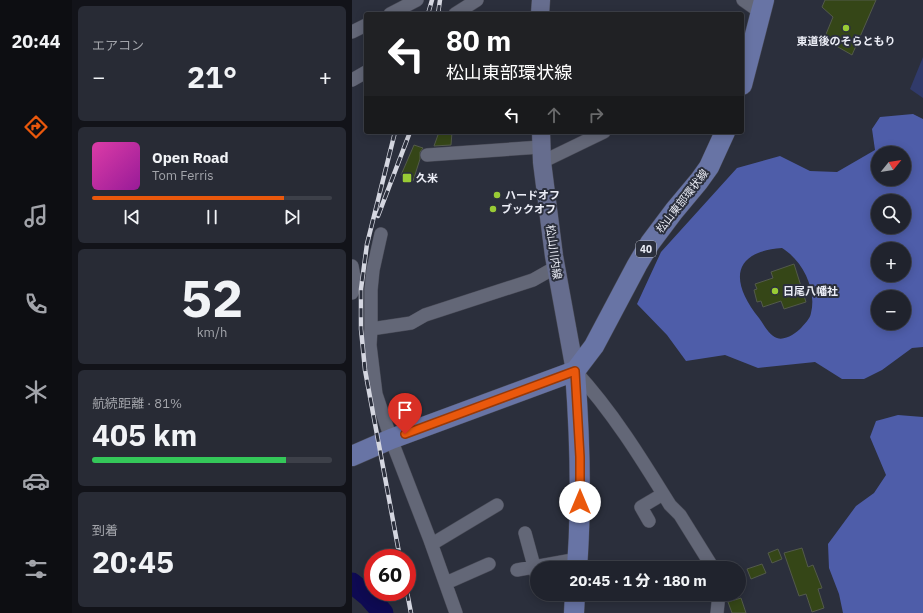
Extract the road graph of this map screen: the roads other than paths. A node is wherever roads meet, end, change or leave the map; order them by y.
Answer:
1 (417, 0) edge
2 (477, 0) edge
3 (541, 0) edge
4 (743, 0) edge
5 (762, 6) edge
6 (394, 10) edge
7 (458, 12) edge
8 (540, 12) edge
9 (364, 26) edge
10 (352, 32) edge
11 (745, 57) edge
12 (364, 73) edge
13 (352, 80) edge
14 (596, 134) edge
15 (724, 134) edge
16 (542, 147) edge
17 (427, 156) dead end
18 (381, 234) dead end
19 (352, 266) edge
20 (556, 267) junction
21 (352, 289) edge
22 (371, 290) junction
23 (371, 329) junction
24 (575, 371) junction
25 (391, 440) junction
26 (352, 456) edge
27 (663, 494) junction
28 (497, 505) dead end
29 (649, 521) dead end
30 (525, 533) dead end
31 (432, 544) junction
32 (533, 561) edge
33 (577, 561) edge
34 (709, 561) edge
35 (489, 564) dead end
36 (517, 570) dead end
37 (530, 571) edge
38 (446, 583) junction
39 (575, 601) edge
40 (718, 601) edge
41 (456, 613) edge
42 (574, 613) edge
43 (717, 613) edge

1 - 6 street
2 - 7 street
3 - 8 main road
4 - 5 street
5 - 11 main road
9 - 10 street
12 - 13 street
14 - 16 street
15 - 24 main road, 松山東部環状線 / 40
16 - 17 street
16 - 20 main road, 松山川内線
18 - 22 street
19 - 21 street
20 - 23 street
20 - 24 main road, 松山川内線
21 - 22 street
22 - 23 street
23 - 25 street
24 - 25 main road
24 - 27 street
24 - 33 main road
25 - 26 main road
25 - 31 street
27 - 29 street
27 - 34 street
28 - 31 street
30 - 32 street
31 - 38 street
35 - 38 street
36 - 37 street
38 - 41 street
39 - 42 main road
40 - 43 street

